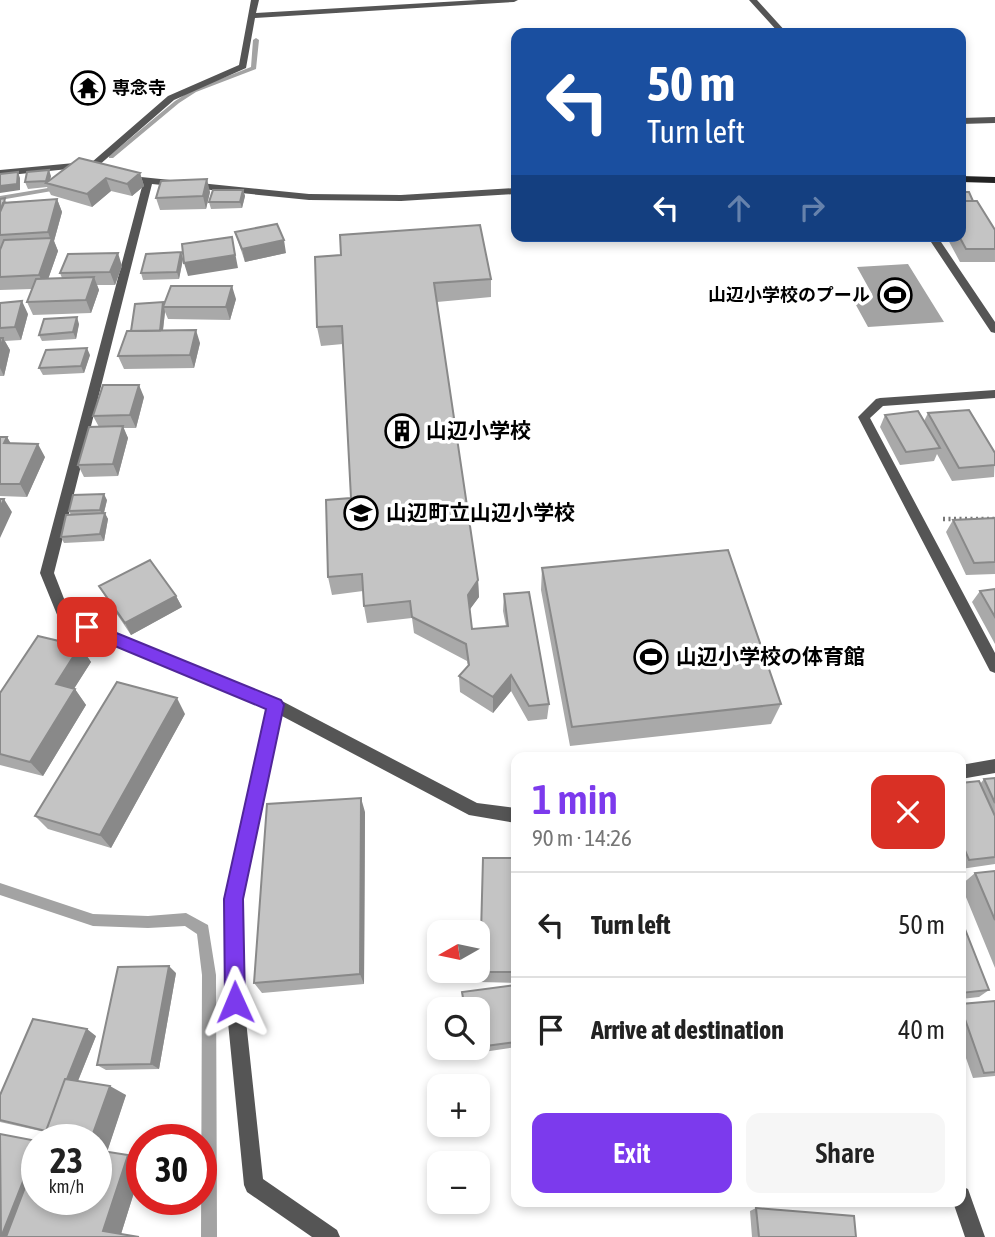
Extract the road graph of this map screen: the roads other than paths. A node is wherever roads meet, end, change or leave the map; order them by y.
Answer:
1 (256, 0) edge
2 (514, 0) edge
3 (753, 0) edge
4 (251, 16) junction
5 (778, 28) edge
6 (995, 120) edge
7 (966, 121) edge
8 (95, 164) junction
9 (108, 169) edge
10 (0, 173) edge
11 (966, 179) edge
12 (995, 180) edge
13 (511, 191) edge
14 (936, 242) edge
15 (995, 330) edge
16 (995, 394) edge
17 (995, 667) edge
18 (275, 705) junction
19 (995, 766) edge
20 (966, 771) edge
21 (511, 814) edge
22 (965, 1207) edge
23 (330, 1237) edge
24 (975, 1237) edge

1 - 4 street
2 - 4 street
3 - 5 street
4 - 8 street
6 - 7 street
8 - 9 street
8 - 10 street
11 - 12 street
13 - 18 street
14 - 15 street
16 - 17 street
18 - 21 street
18 - 23 street
19 - 20 street
22 - 24 street

